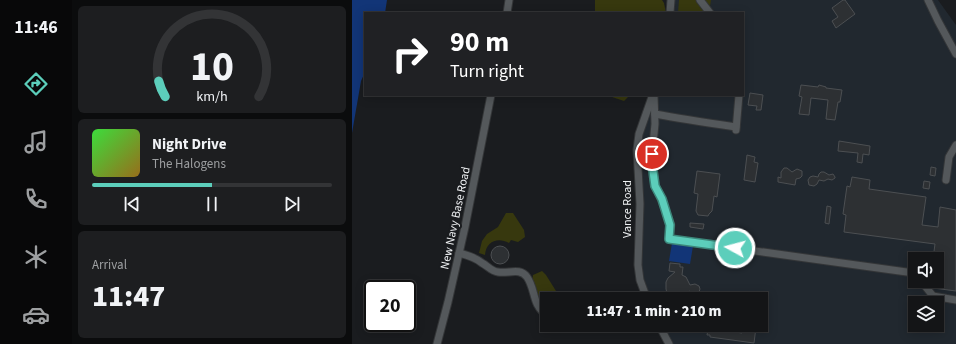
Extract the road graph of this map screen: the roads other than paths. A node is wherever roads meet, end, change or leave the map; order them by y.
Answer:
1 (510, 0) edge
2 (671, 0) edge
3 (700, 0) edge
4 (928, 0) edge
5 (507, 12) edge
6 (670, 12) edge
7 (709, 12) edge
8 (956, 54) edge
9 (491, 96) edge
10 (654, 96) edge
11 (654, 96) edge
12 (739, 96) edge
13 (655, 114) junction
14 (956, 145) edge
15 (946, 180) dead end
16 (459, 252) junction
17 (908, 272) edge
18 (927, 288) edge
19 (644, 292) edge
20 (956, 300) edge
21 (540, 309) edge
22 (663, 332) edge
23 (437, 344) edge
24 (669, 344) edge

1 - 5 street
2 - 6 street
3 - 7 street
4 - 8 street
9 - 16 street, New Navy Base Road
10 - 13 street
11 - 19 street, Vance Road
12 - 13 street
13 - 17 street
14 - 15 street
16 - 21 street
16 - 23 street, New Navy Base Road
18 - 20 street
22 - 24 street

